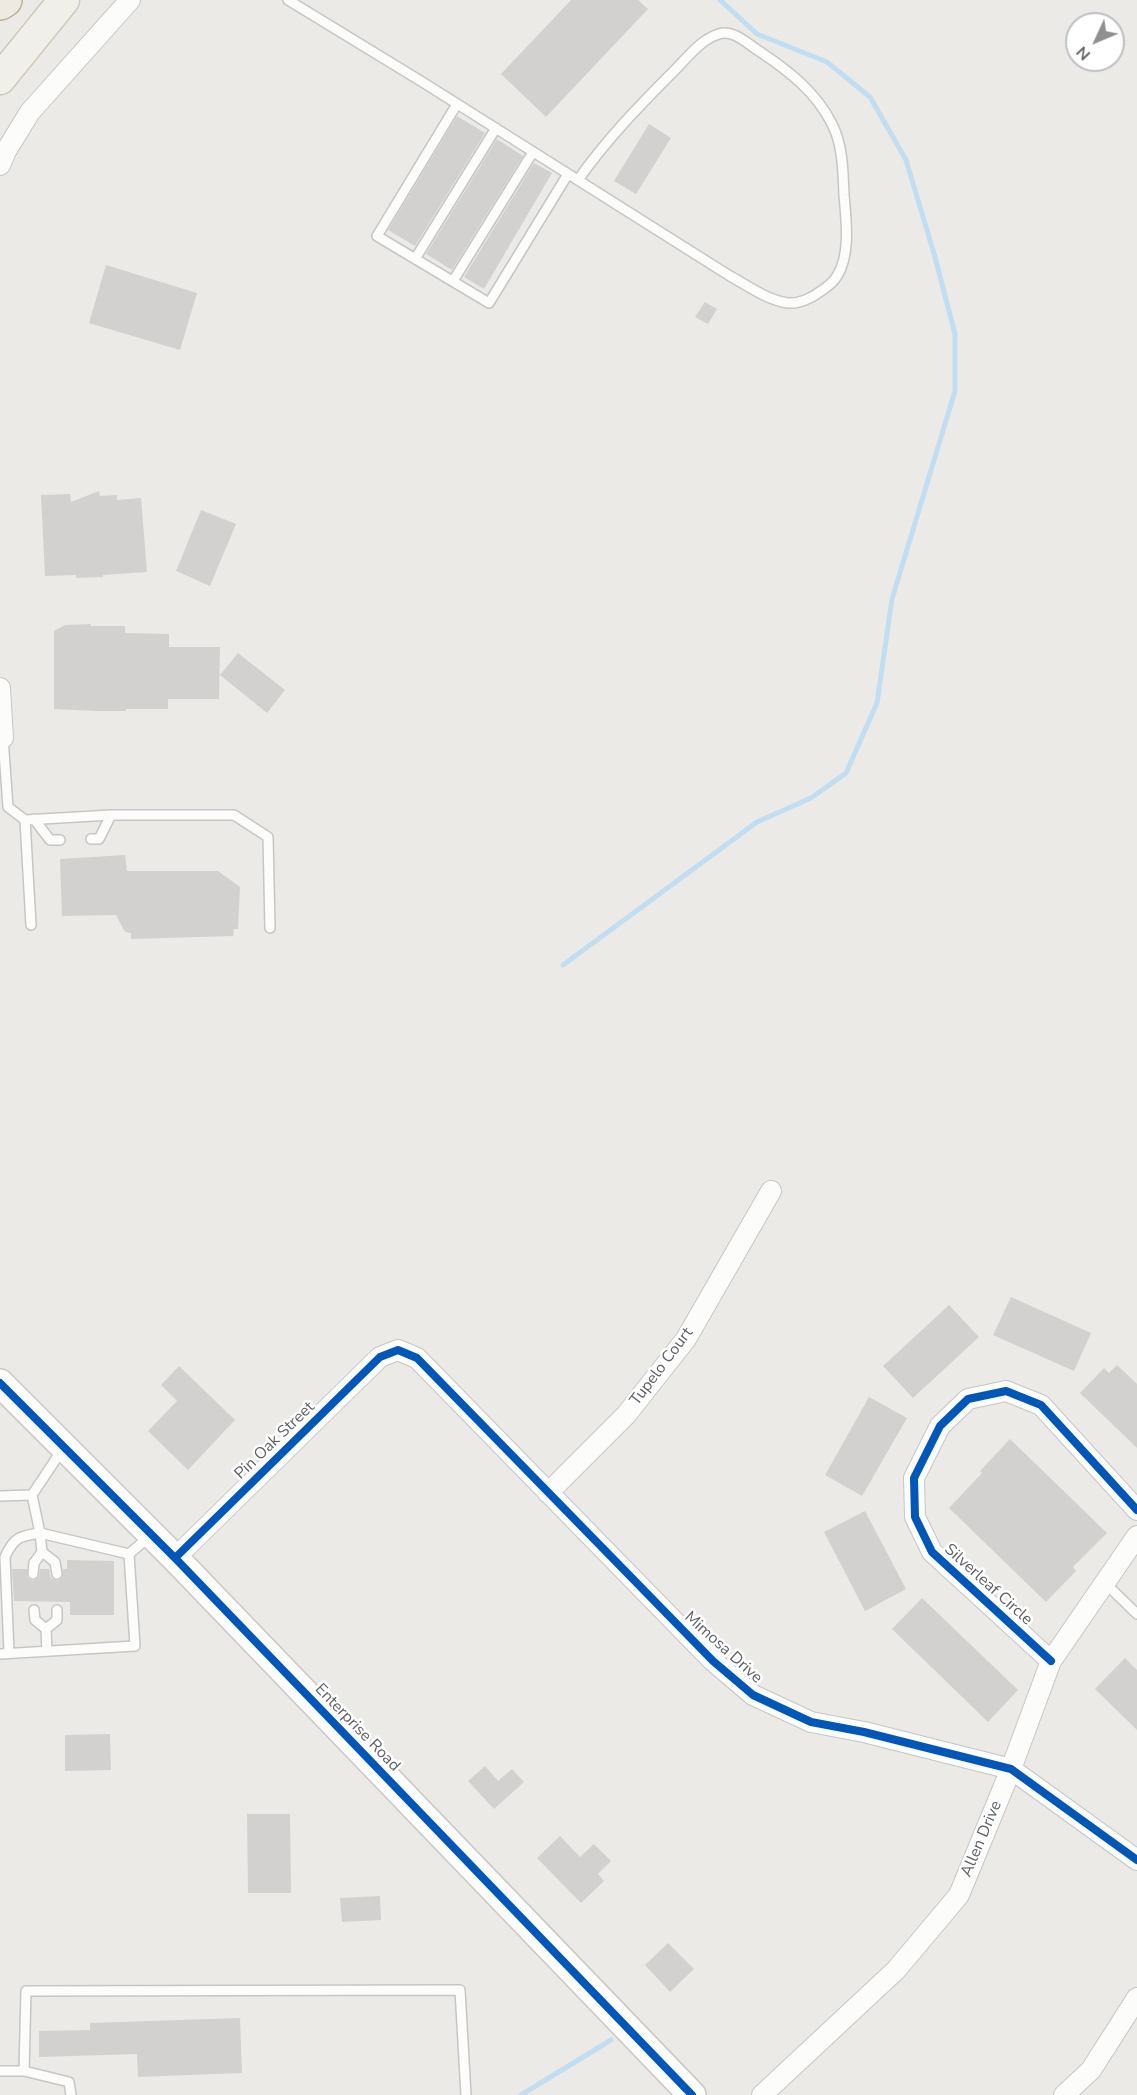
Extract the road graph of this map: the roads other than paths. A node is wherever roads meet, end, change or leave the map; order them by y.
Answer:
1 (5, 0) edge
2 (64, 0) edge
3 (130, 0) edge
4 (288, 0) edge
5 (0, 3) edge
6 (0, 79) edge
7 (457, 104) junction
8 (496, 128) junction
9 (533, 152) junction
10 (0, 165) edge
11 (568, 174) junction
12 (578, 180) junction
13 (415, 259) junction
14 (453, 281) junction
15 (0, 688) edge
16 (1, 739) edge
17 (111, 815) junction
18 (29, 820) junction
19 (91, 839) dead end
20 (60, 840) dead end
21 (31, 925) dead end
22 (270, 928) dead end
23 (771, 1191) dead end
24 (398, 1350) joint
25 (0, 1383) edge
26 (64, 1447) junction
27 (548, 1493) junction
28 (32, 1495) junction
29 (0, 1496) edge
30 (1137, 1510) edge
31 (40, 1533) junction
32 (152, 1534) junction
33 (1137, 1536) edge
34 (42, 1552) junction
35 (129, 1554) junction
36 (175, 1558) junction
37 (33, 1574) dead end
38 (57, 1574) dead end
39 (1105, 1583) junction
40 (34, 1610) dead end
41 (57, 1610) dead end
42 (1137, 1614) edge
43 (46, 1629) junction
44 (47, 1651) junction
45 (4, 1654) edge
46 (1051, 1661) junction
47 (1011, 1769) junction
48 (1137, 1860) edge
49 (1137, 1998) edge
50 (0, 2071) edge
51 (24, 2071) junction
52 (71, 2095) edge
53 (466, 2095) edge
54 (692, 2095) edge
55 (762, 2095) edge
56 (1064, 2095) edge

1 - 5 highway
2 - 6 main road
3 - 10 street
4 - 7 lane
7 - 8 lane
7 - 13 lane
8 - 9 lane
8 - 13 lane
9 - 11 lane
9 - 14 lane
11 - 12 lane
11 - 14 lane
12 - 12 lane
13 - 14 lane
15 - 16 street
16 - 18 lane
17 - 18 lane
17 - 19 lane
17 - 22 lane
18 - 20 lane
18 - 21 lane
23 - 27 street, Tupelo Court
24 - 27 street, Mimosa Drive
24 - 36 street, Pin Oak Street
25 - 26 street, Enterprise Road
26 - 28 lane
26 - 32 street, Enterprise Road
27 - 47 street, Mimosa Drive
28 - 29 lane
28 - 31 lane
30 - 46 street, Silverleaf Circle
31 - 34 lane
31 - 35 lane
31 - 45 lane
32 - 35 lane
32 - 36 street, Enterprise Road
33 - 39 street, Allen Drive
34 - 37 lane
34 - 38 lane
35 - 44 lane
36 - 54 street, Enterprise Road
39 - 42 lane
39 - 46 street, Allen Drive
40 - 43 lane
41 - 43 lane
43 - 44 lane
44 - 45 lane
46 - 47 street, Allen Drive
47 - 48 street, Mimosa Drive
47 - 55 street, Allen Drive
49 - 56 street
50 - 51 lane
51 - 52 lane
51 - 53 lane

